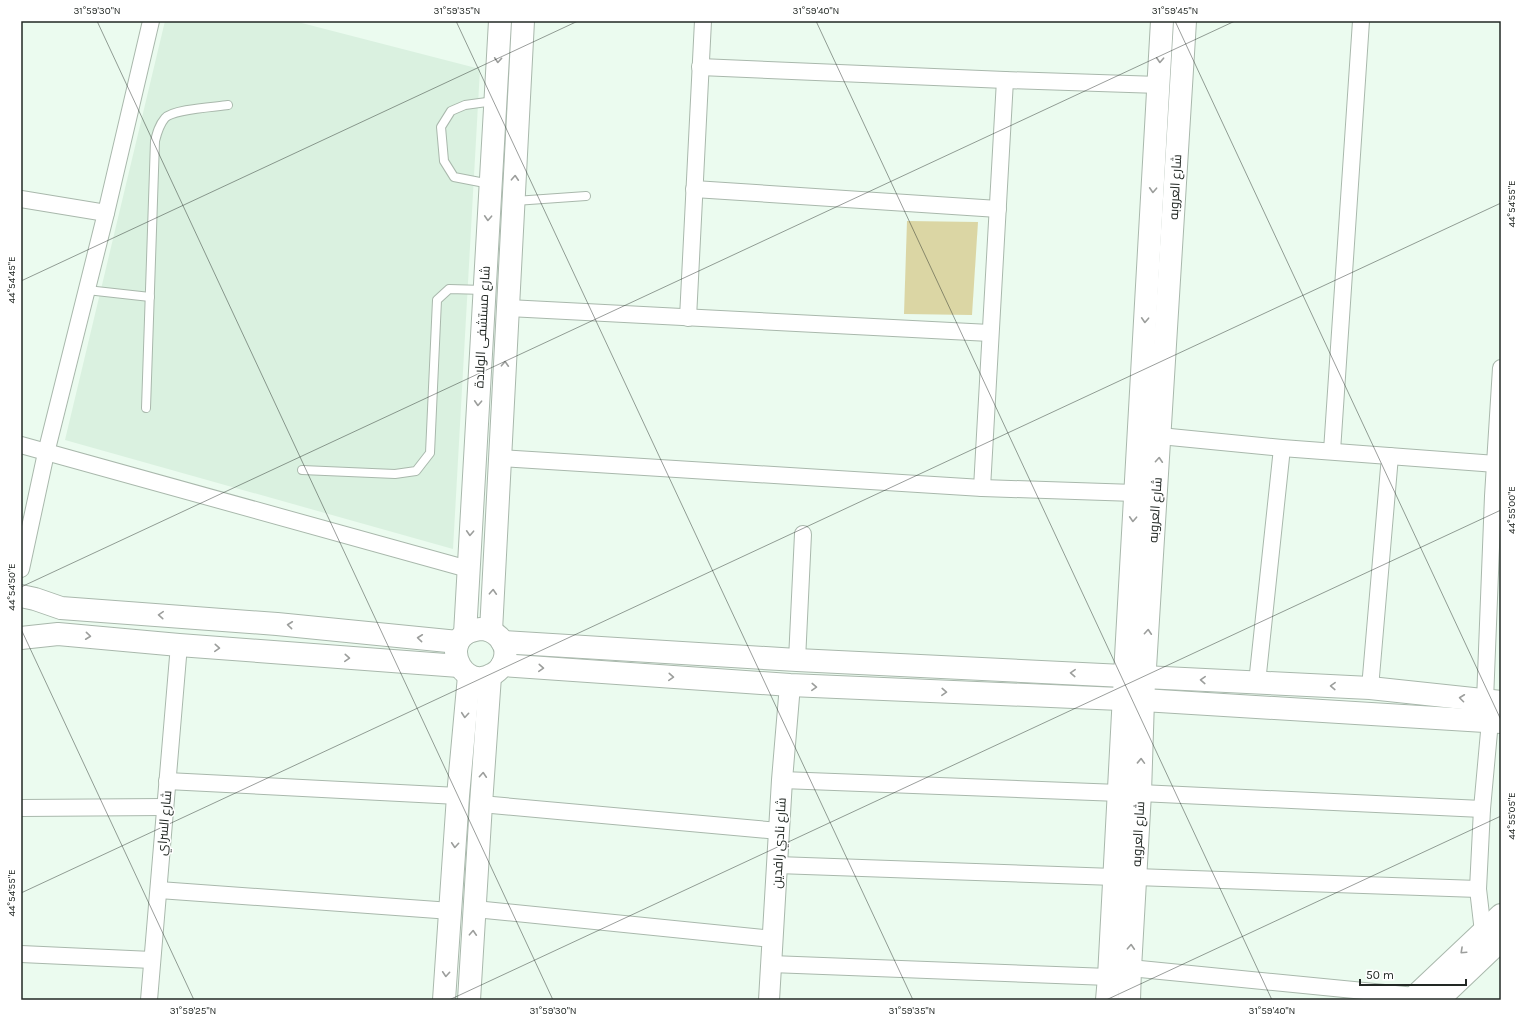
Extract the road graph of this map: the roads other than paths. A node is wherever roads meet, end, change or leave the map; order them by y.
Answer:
1 (151, 21) edge
2 (500, 21) edge
3 (523, 21) edge
4 (702, 21) edge
5 (1162, 21) edge
6 (1185, 21) edge
7 (1361, 21) edge
8 (700, 67) junction
9 (1005, 80) junction
10 (1159, 85) junction
11 (495, 101) junction
12 (228, 105) dead end
13 (492, 153) junction
14 (516, 156) junction
15 (490, 184) junction
16 (694, 189) junction
17 (586, 196) dead end
18 (21, 199) edge
19 (514, 201) junction
20 (998, 208) junction
21 (106, 213) junction
22 (87, 290) junction
23 (484, 290) junction
24 (150, 297) junction
25 (508, 308) junction
26 (688, 318) junction
27 (990, 333) junction
28 (1501, 368) edge
29 (146, 408) dead end
30 (1160, 436) junction
31 (21, 446) edge
32 (1282, 448) junction
33 (1332, 451) junction
34 (46, 453) junction
35 (1390, 456) junction
36 (500, 458) junction
37 (1496, 464) junction
38 (302, 470) dead end
39 (982, 488) junction
40 (1135, 493) junction
41 (1497, 496) edge
42 (803, 534) dead end
43 (21, 569) edge
44 (468, 570) junction
45 (21, 596) edge
46 (21, 607) edge
47 (61, 608) junction
48 (21, 628) edge
49 (58, 634) junction
50 (497, 636) junction
51 (21, 638) edge
52 (462, 638) junction
53 (179, 646) junction
54 (797, 660) junction
55 (464, 671) junction
56 (496, 671) junction
57 (1135, 676) junction
58 (1257, 683) junction
59 (790, 686) junction
60 (1370, 688) junction
61 (1134, 700) junction
62 (1494, 711) edge
63 (782, 780) junction
64 (167, 781) junction
65 (1130, 793) junction
66 (458, 796) junction
67 (481, 804) junction
68 (165, 807) junction
69 (21, 808) edge
70 (1482, 809) junction
71 (779, 831) junction
72 (777, 865) junction
73 (1125, 877) junction
74 (159, 890) junction
75 (1478, 890) junction
76 (475, 909) junction
77 (451, 911) junction
78 (1501, 915) edge
79 (1492, 936) edge
80 (773, 939) junction
81 (21, 954) edge
82 (152, 960) junction
83 (771, 964) junction
84 (1130, 968) junction
85 (1109, 977) junction
86 (1413, 998) edge
87 (149, 1000) edge
88 (444, 1000) edge
89 (469, 1000) edge
90 (769, 1000) edge
91 (1107, 1000) edge
92 (1129, 1000) edge
93 (1438, 1000) edge

1 - 21 street
2 -> 11 main road, شارع مستشفى الولادة
3 - 14 main road, شارع مستشفى الولادة
4 - 8 street
5 -> 10 main road, شارع العروبه
6 - 30 main road, شارع العروبه
7 - 33 street
8 - 9 street
8 - 16 street
9 - 10 street
9 - 20 street
10 -> 40 main road, شارع العروبه
11 - 13 main road, شارع مستشفى الولادة
11 - 15 lane
12 - 24 lane
13 - 14 main road
13 - 15 main road, شارع مستشفى الولادة
19 -> 14 main road, شارع مستشفى الولادة
15 -> 23 main road, شارع مستشفى الولادة
16 - 20 street
16 - 26 street
17 - 19 lane
18 - 21 street
19 - 25 main road, شارع مستشفى الولادة
20 - 27 street
21 - 22 street
22 - 24 lane
22 - 34 street
23 - 38 lane
23 -> 44 main road, شارع مستشفى الولادة
24 - 29 lane
25 - 26 street
36 -> 25 main road, شارع مستشفى الولادة
26 - 27 street
27 - 39 street
28 - 37 street
30 - 32 street
57 -> 30 main road, شارع العروبه
31 - 34 street
32 - 33 street
32 - 58 street
33 - 35 street
34 - 43 street
34 - 44 street
35 - 37 street
35 - 60 street
36 - 39 street
50 -> 36 main road, شارع مستشفى الولادة
37 - 41 street
39 - 40 street
40 -> 57 main road, شارع العروبه
41 - 62 street
42 - 54 street
44 - 52 main road, شارع مستشفى الولادة
45 - 47 main road
46 - 47 main road
52 -> 47 main road
48 - 49 main road
49 - 51 main road
49 -> 53 main road
50 - 52 main road
50 - 54 main road
50 - 56 main road
52 - 55 main road
53 -> 55 main road
53 - 64 street, شارع السراي
57 -> 54 main road
55 - 56 main road
55 -> 66 main road
56 -> 59 main road
67 -> 56 main road
58 -> 57 main road
57 - 61 main road, شارع العروبه
60 -> 58 main road
59 -> 61 main road
59 - 63 street, شارع نادي رافدين
62 -> 60 main road
61 - 62 main road
61 - 65 main road, شارع العروبه
62 - 70 street
63 - 65 street
63 - 71 street, شارع نادي رافدين
64 - 66 street
64 - 68 street, شارع السراي
65 - 70 street
65 - 73 main road, شارع العروبه
66 -> 77 main road
67 - 71 street
67 - 76 main road
68 - 69 street
68 - 74 street, شارع السراي
70 - 75 street
71 - 72 street, شارع نادي رافدين
72 - 73 street
72 - 80 street, شارع نادي رافدين
73 - 75 street
84 -> 73 main road, شارع العروبه
73 - 85 main road, شارع العروبه
74 - 77 street
74 - 82 street, شارع السراي
75 - 79 street
76 - 80 street
89 -> 76 main road
77 -> 88 main road
78 - 79 main road
79 -> 86 main road
79 - 93 main road
80 - 83 street, شارع نادي رافدين
81 - 82 street
82 - 87 street, شارع السراي
83 - 85 street
83 - 90 street, شارع نادي رافدين
84 - 86 street
84 - 92 main road, شارع العروبه
85 - 91 main road, شارع العروبه

